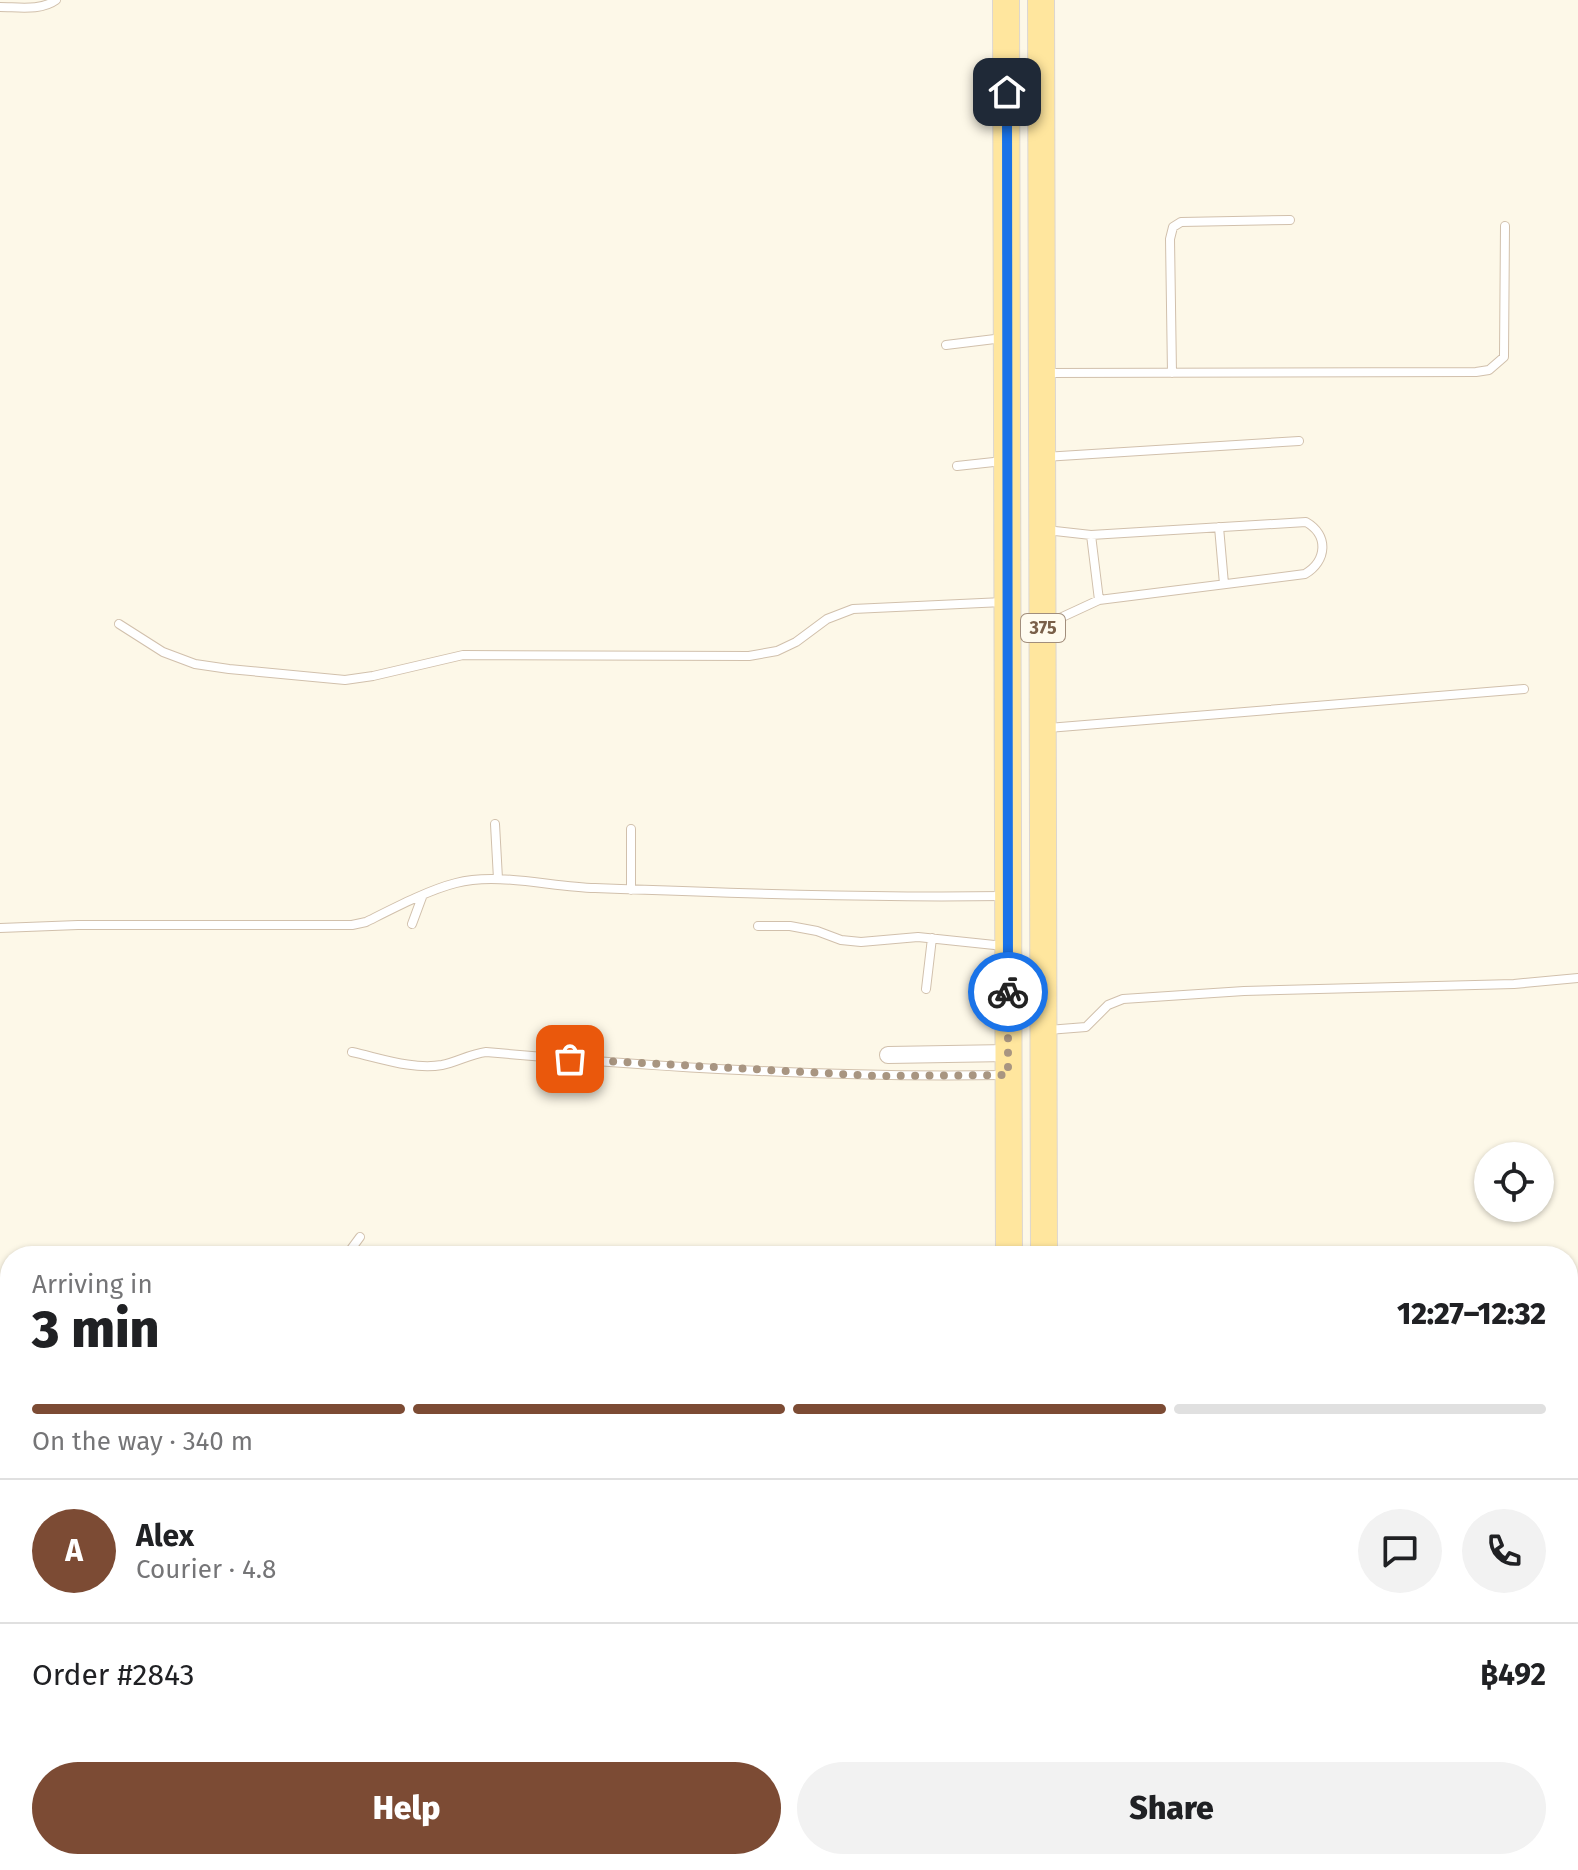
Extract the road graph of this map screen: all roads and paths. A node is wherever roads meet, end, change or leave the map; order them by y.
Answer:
1 (56, 0) edge
2 (1006, 0) edge
3 (1041, 0) edge
4 (0, 7) edge
5 (1290, 220) dead end
6 (1505, 226) dead end
7 (1007, 338) junction
8 (946, 345) dead end
9 (1041, 373) junction
10 (1172, 373) junction
11 (1299, 441) dead end
12 (1041, 457) junction
13 (1008, 461) junction
14 (957, 466) dead end
15 (1219, 527) junction
16 (1041, 529) junction
17 (1091, 535) junction
18 (1224, 584) junction
19 (1099, 600) junction
20 (1008, 602) junction
21 (119, 624) dead end
22 (1043, 626) junction
23 (1524, 689) dead end
24 (1043, 729) junction
25 (495, 824) dead end
26 (631, 829) dead end
27 (1042, 836) junction
28 (1008, 838) junction
29 (498, 879) junction
30 (631, 890) junction
31 (1008, 896) junction
32 (422, 897) junction
33 (412, 924) dead end
34 (758, 926) dead end
35 (0, 928) edge
36 (932, 938) junction
37 (1009, 946) junction
38 (1578, 978) edge
39 (926, 989) dead end
40 (1043, 1030) junction
41 (352, 1052) dead end
42 (888, 1055) dead end
43 (1008, 1064) junction
44 (360, 1237) dead end
45 (353, 1246) edge
46 (1009, 1246) edge
47 (1044, 1246) edge

1 - 4 lane
2 - 7 main road, 375
3 - 9 main road, 375
5 - 10 lane
6 - 10 lane
7 - 8 lane
7 - 13 main road, 375
9 - 10 lane
9 - 12 main road, 375
11 - 12 lane
12 - 16 main road, 375
13 - 14 lane
13 - 20 main road, 375
15 - 17 lane
15 - 18 lane
15 - 18 lane
16 - 17 lane
16 - 22 main road, 375
17 - 19 lane
18 - 19 lane
19 - 22 lane
20 - 21 lane
20 - 28 main road, 375
22 - 24 main road, 375
23 - 24 lane
24 - 27 main road, 375
25 - 29 lane
26 - 30 lane
27 - 28 main road
27 - 40 main road, 375
28 - 31 main road, 375
29 - 30 lane
29 - 32 lane
30 - 31 lane
31 - 37 main road, 375
32 - 33 lane
32 - 35 lane
34 - 36 lane
36 - 37 lane
36 - 39 lane
37 - 43 main road, 375
38 - 40 lane
40 - 47 main road, 375
41 - 43 lane
42 - 43 street
43 - 46 main road, 375
44 - 45 lane

